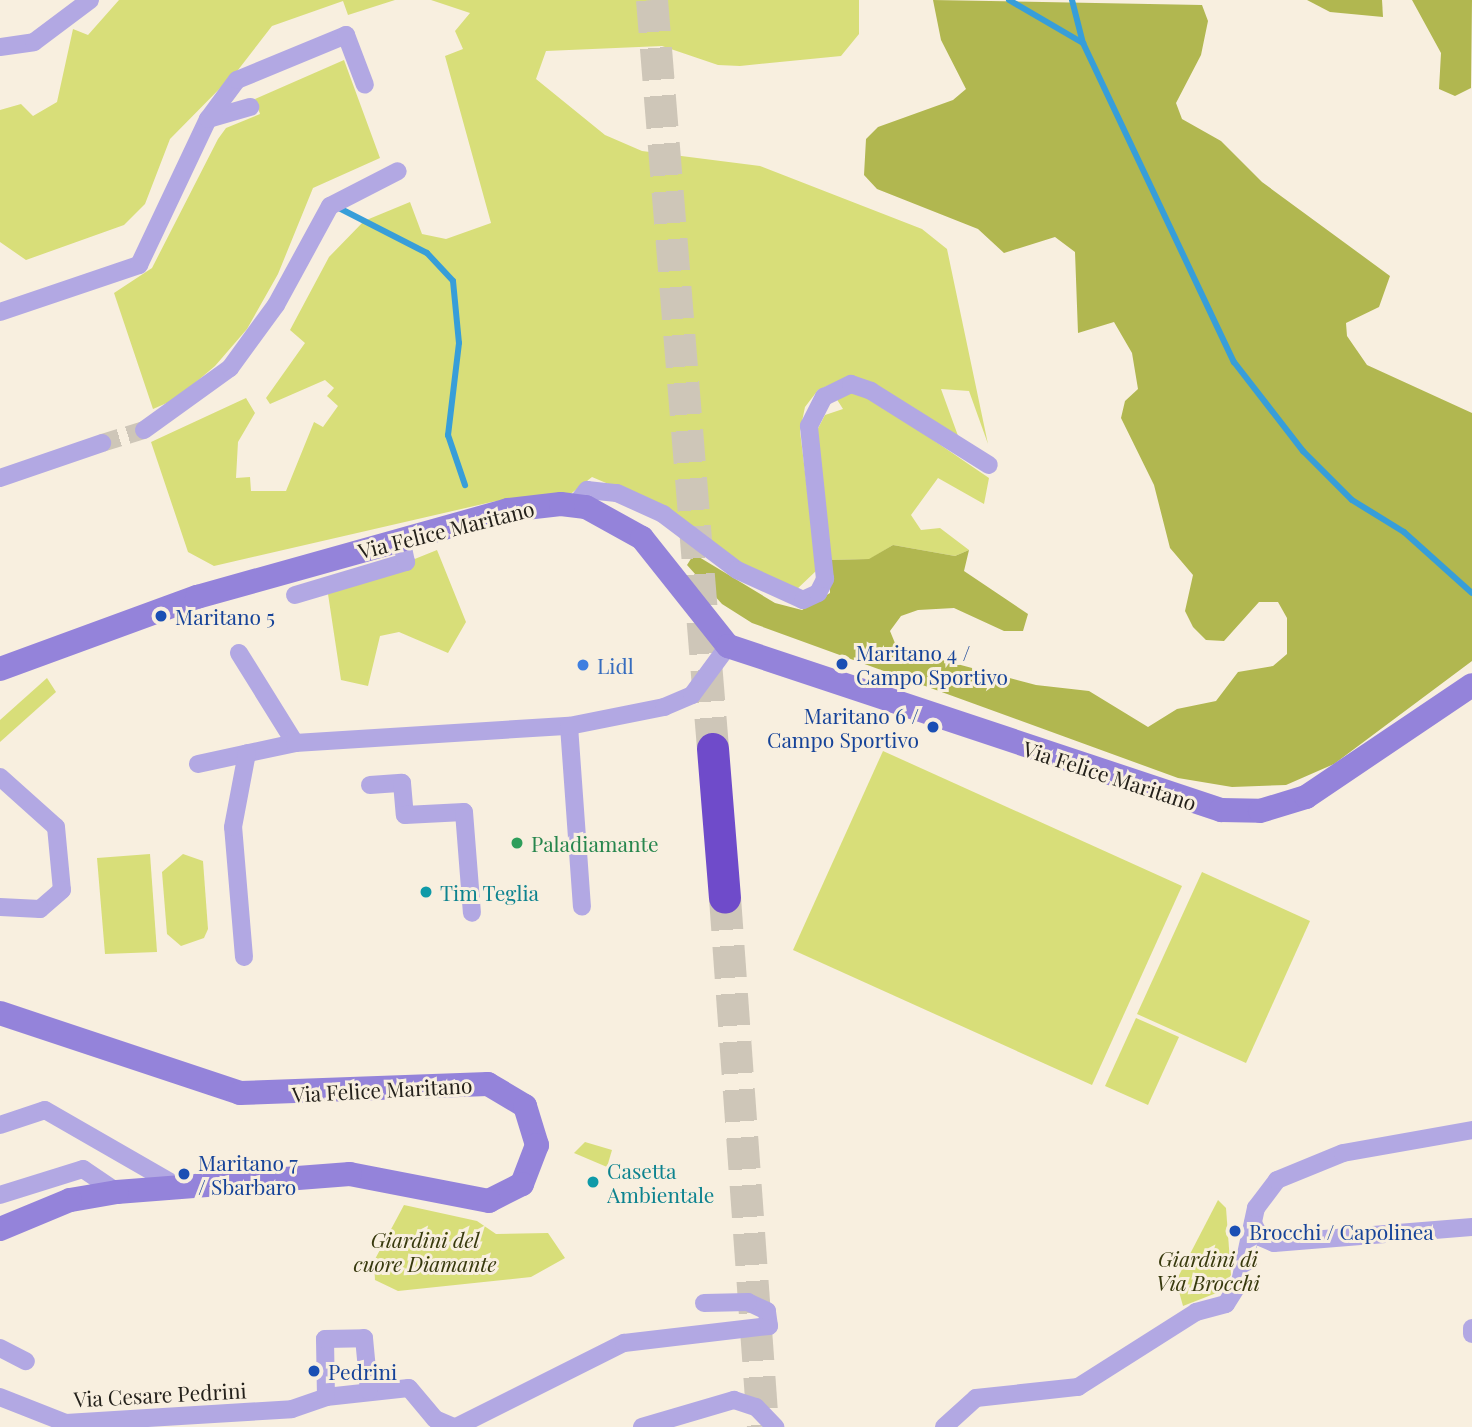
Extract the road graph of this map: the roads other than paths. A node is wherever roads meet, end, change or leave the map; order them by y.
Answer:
1 (90, 0) edge
2 (0, 47) edge
3 (365, 85) dead end
4 (250, 107) dead end
5 (208, 119) junction
6 (398, 171) dead end
7 (0, 312) edge
8 (144, 430) tunnel mouth
9 (102, 443) tunnel mouth
10 (989, 465) dead end
11 (0, 478) edge
12 (576, 504) junction
13 (401, 538) junction
14 (295, 595) dead end
15 (728, 646) junction
16 (239, 653) dead end
17 (0, 669) edge
18 (1472, 685) edge
19 (569, 726) junction
20 (295, 743) junction
21 (713, 749) tunnel mouth
22 (247, 753) junction
23 (198, 764) dead end
24 (0, 777) edge
25 (370, 785) dead end
26 (725, 898) tunnel mouth
27 (0, 907) edge
28 (582, 907) dead end
29 (472, 913) dead end
30 (244, 957) dead end
31 (0, 1013) edge
32 (0, 1125) edge
33 (1472, 1130) edge
34 (179, 1187) junction
35 (117, 1192) junction
36 (0, 1195) edge
37 (1253, 1223) junction
38 (1472, 1227) edge
39 (0, 1229) edge
40 (704, 1303) dead end
41 (1472, 1328) edge
42 (1472, 1334) edge
43 (0, 1349) edge
44 (26, 1361) dead end
45 (369, 1391) junction
46 (0, 1397) edge
47 (326, 1397) junction
48 (455, 1427) edge
49 (642, 1427) edge
50 (775, 1427) edge
51 (944, 1427) edge

1 - 2 street
3 - 5 street
4 - 5 street
5 - 7 street
6 - 8 street
9 - 11 street
10 - 12 street, Via Felice Maritano
12 - 13 street, Via Felice Maritano
12 - 15 street
13 - 14 street
13 - 17 street, Via Felice Maritano
15 - 18 street, Via Felice Maritano
15 - 19 street
16 - 20 street
19 - 20 street
19 - 28 street
20 - 22 street
21 - 26 highway
22 - 23 street
22 - 30 street
24 - 27 street
25 - 29 street
31 - 34 street, Via Felice Maritano
32 - 34 street
33 - 37 street
34 - 35 street, Via Felice Maritano
35 - 36 street
35 - 39 street, Via Felice Maritano
37 - 38 street
37 - 51 street
40 - 48 street, Via Cesare Pedrini
41 - 42 street
43 - 44 street
45 - 47 street, Via Cesare Pedrini
45 - 47 street
45 - 48 street, Via Cesare Pedrini
46 - 47 street, Via Cesare Pedrini
49 - 50 street

